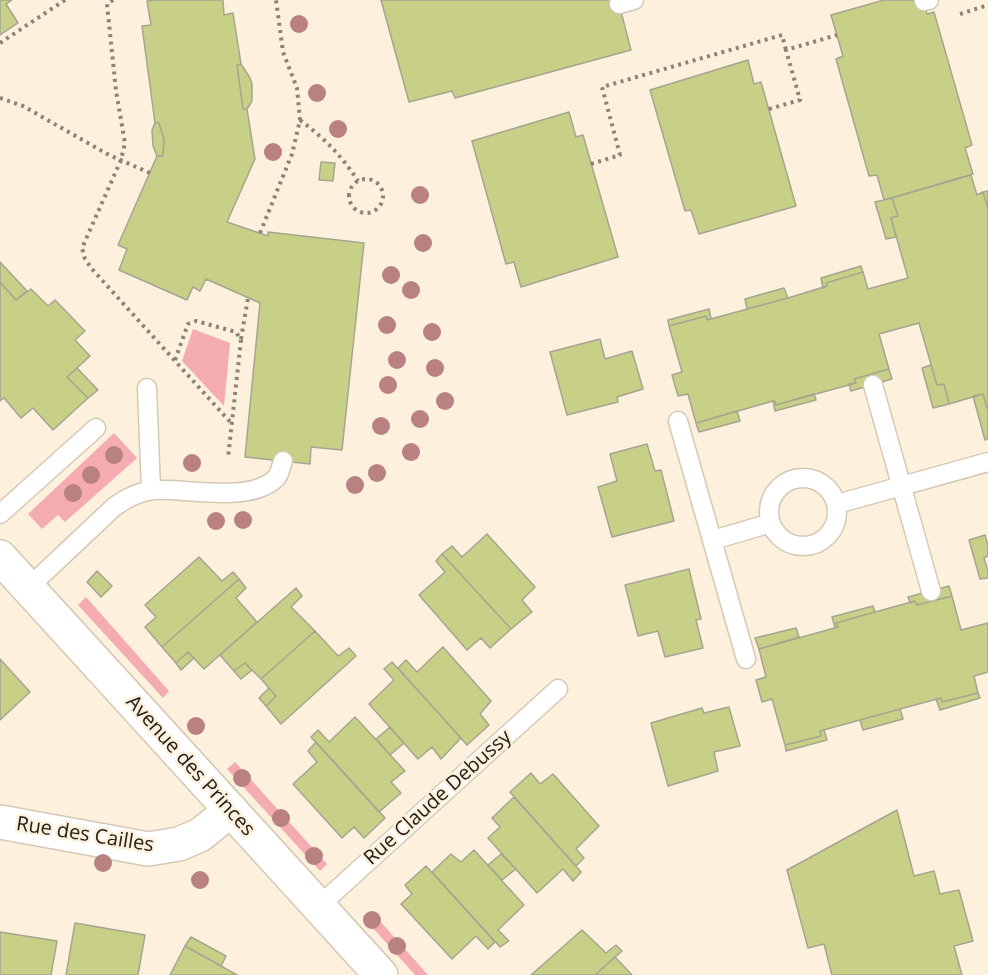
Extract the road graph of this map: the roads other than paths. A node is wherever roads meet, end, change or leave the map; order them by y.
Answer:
1 (873, 385) dead end
2 (147, 387) dead end
3 (678, 421) dead end
4 (96, 428) dead end
5 (283, 461) dead end
6 (988, 462) edge
7 (902, 485) junction
8 (151, 490) junction
9 (837, 504) junction
10 (0, 514) edge
11 (771, 523) junction
12 (713, 540) junction
13 (0, 557) edge
14 (28, 588) junction
15 (931, 591) dead end
16 (746, 658) dead end
17 (558, 688) dead end
18 (231, 810) junction
19 (0, 822) edge
20 (319, 906) junction
21 (381, 975) edge

1 - 7 lane
2 - 8 lane
3 - 12 lane
4 - 10 lane
5 - 8 lane
6 - 7 lane
7 - 9 lane
7 - 15 lane
8 - 14 lane
9 - 11 lane
9 - 11 lane
11 - 12 lane
12 - 16 lane
13 - 14 main road, Avenue des Princes
14 - 18 main road, Avenue des Princes
17 - 20 lane, Rue Claude Debussy
18 - 19 main road, Rue des Cailles
18 - 20 main road, Avenue des Princes
20 - 21 main road, Avenue des Princes

